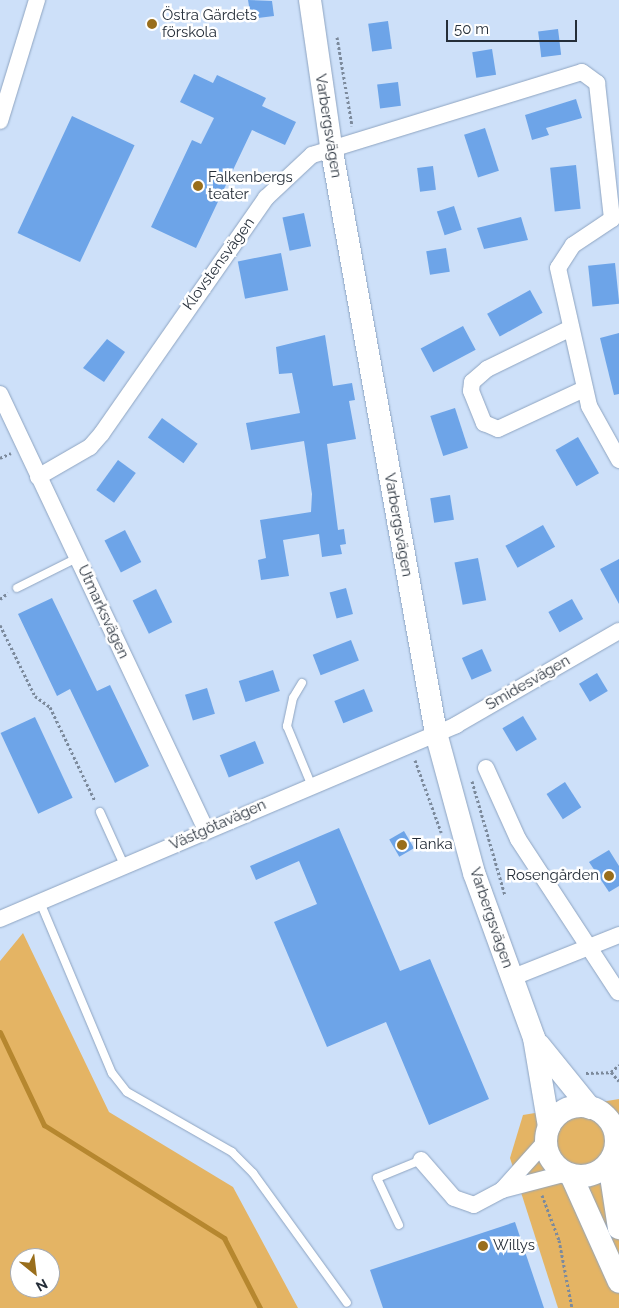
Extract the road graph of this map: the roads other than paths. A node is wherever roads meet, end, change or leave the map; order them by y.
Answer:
1 (37, 0) edge
2 (310, 0) edge
3 (0, 121) edge
4 (331, 146) junction
5 (571, 328) junction
6 (584, 389) junction
7 (0, 394) edge
8 (619, 460) edge
9 (38, 477) junction
10 (77, 558) junction
11 (17, 588) dead end
12 (619, 631) edge
13 (302, 683) dead end
14 (436, 734) junction
15 (486, 768) dead end
16 (311, 784) junction
17 (100, 812) road end
18 (206, 830) junction
19 (125, 867) junction
20 (40, 902) junction
21 (0, 918) edge
22 (619, 935) edge
23 (587, 948) junction
24 (511, 978) junction
25 (618, 992) edge
26 (534, 1038) junction
27 (605, 1109) edge
28 (548, 1134) junction
29 (421, 1160) joint
30 (609, 1163) junction
31 (569, 1174) junction
32 (502, 1190) junction
33 (399, 1225) dead end
34 (619, 1228) edge
35 (619, 1282) edge
36 (346, 1303) dead end

1 - 3 street
2 - 4 main road, Varbergsvägen
4 - 5 street, Klovstensvägen
4 - 9 street, Klovstensvägen
4 - 14 main road, Varbergsvägen
5 - 6 street
5 - 6 street
6 - 8 street
7 - 9 street, Utmarksvägen
9 - 10 street, Utmarksvägen
10 - 11 lane
10 - 18 street, Utmarksvägen
12 - 14 street, Smidesvägen
13 - 16 lane
14 - 16 street, Västgötavägen
14 - 24 main road, Varbergsvägen
15 - 23 street
16 - 18 street, Västgötavägen
17 - 19 lane
18 - 19 street, Västgötavägen
19 - 20 street, Västgötavägen
20 - 21 street, Västgötavägen
20 - 36 lane
22 - 23 street
23 - 24 street
23 - 25 street
24 - 26 main road, Varbergsvägen
26 - 27 main road, Varbergsvägen
26 - 28 main road, Varbergsvägen
27 - 28 main road
27 - 30 main road
28 - 31 main road
28 - 32 street
29 - 32 street
29 - 33 lane
30 - 31 main road
30 - 34 main road
31 - 32 street
31 - 35 main road

